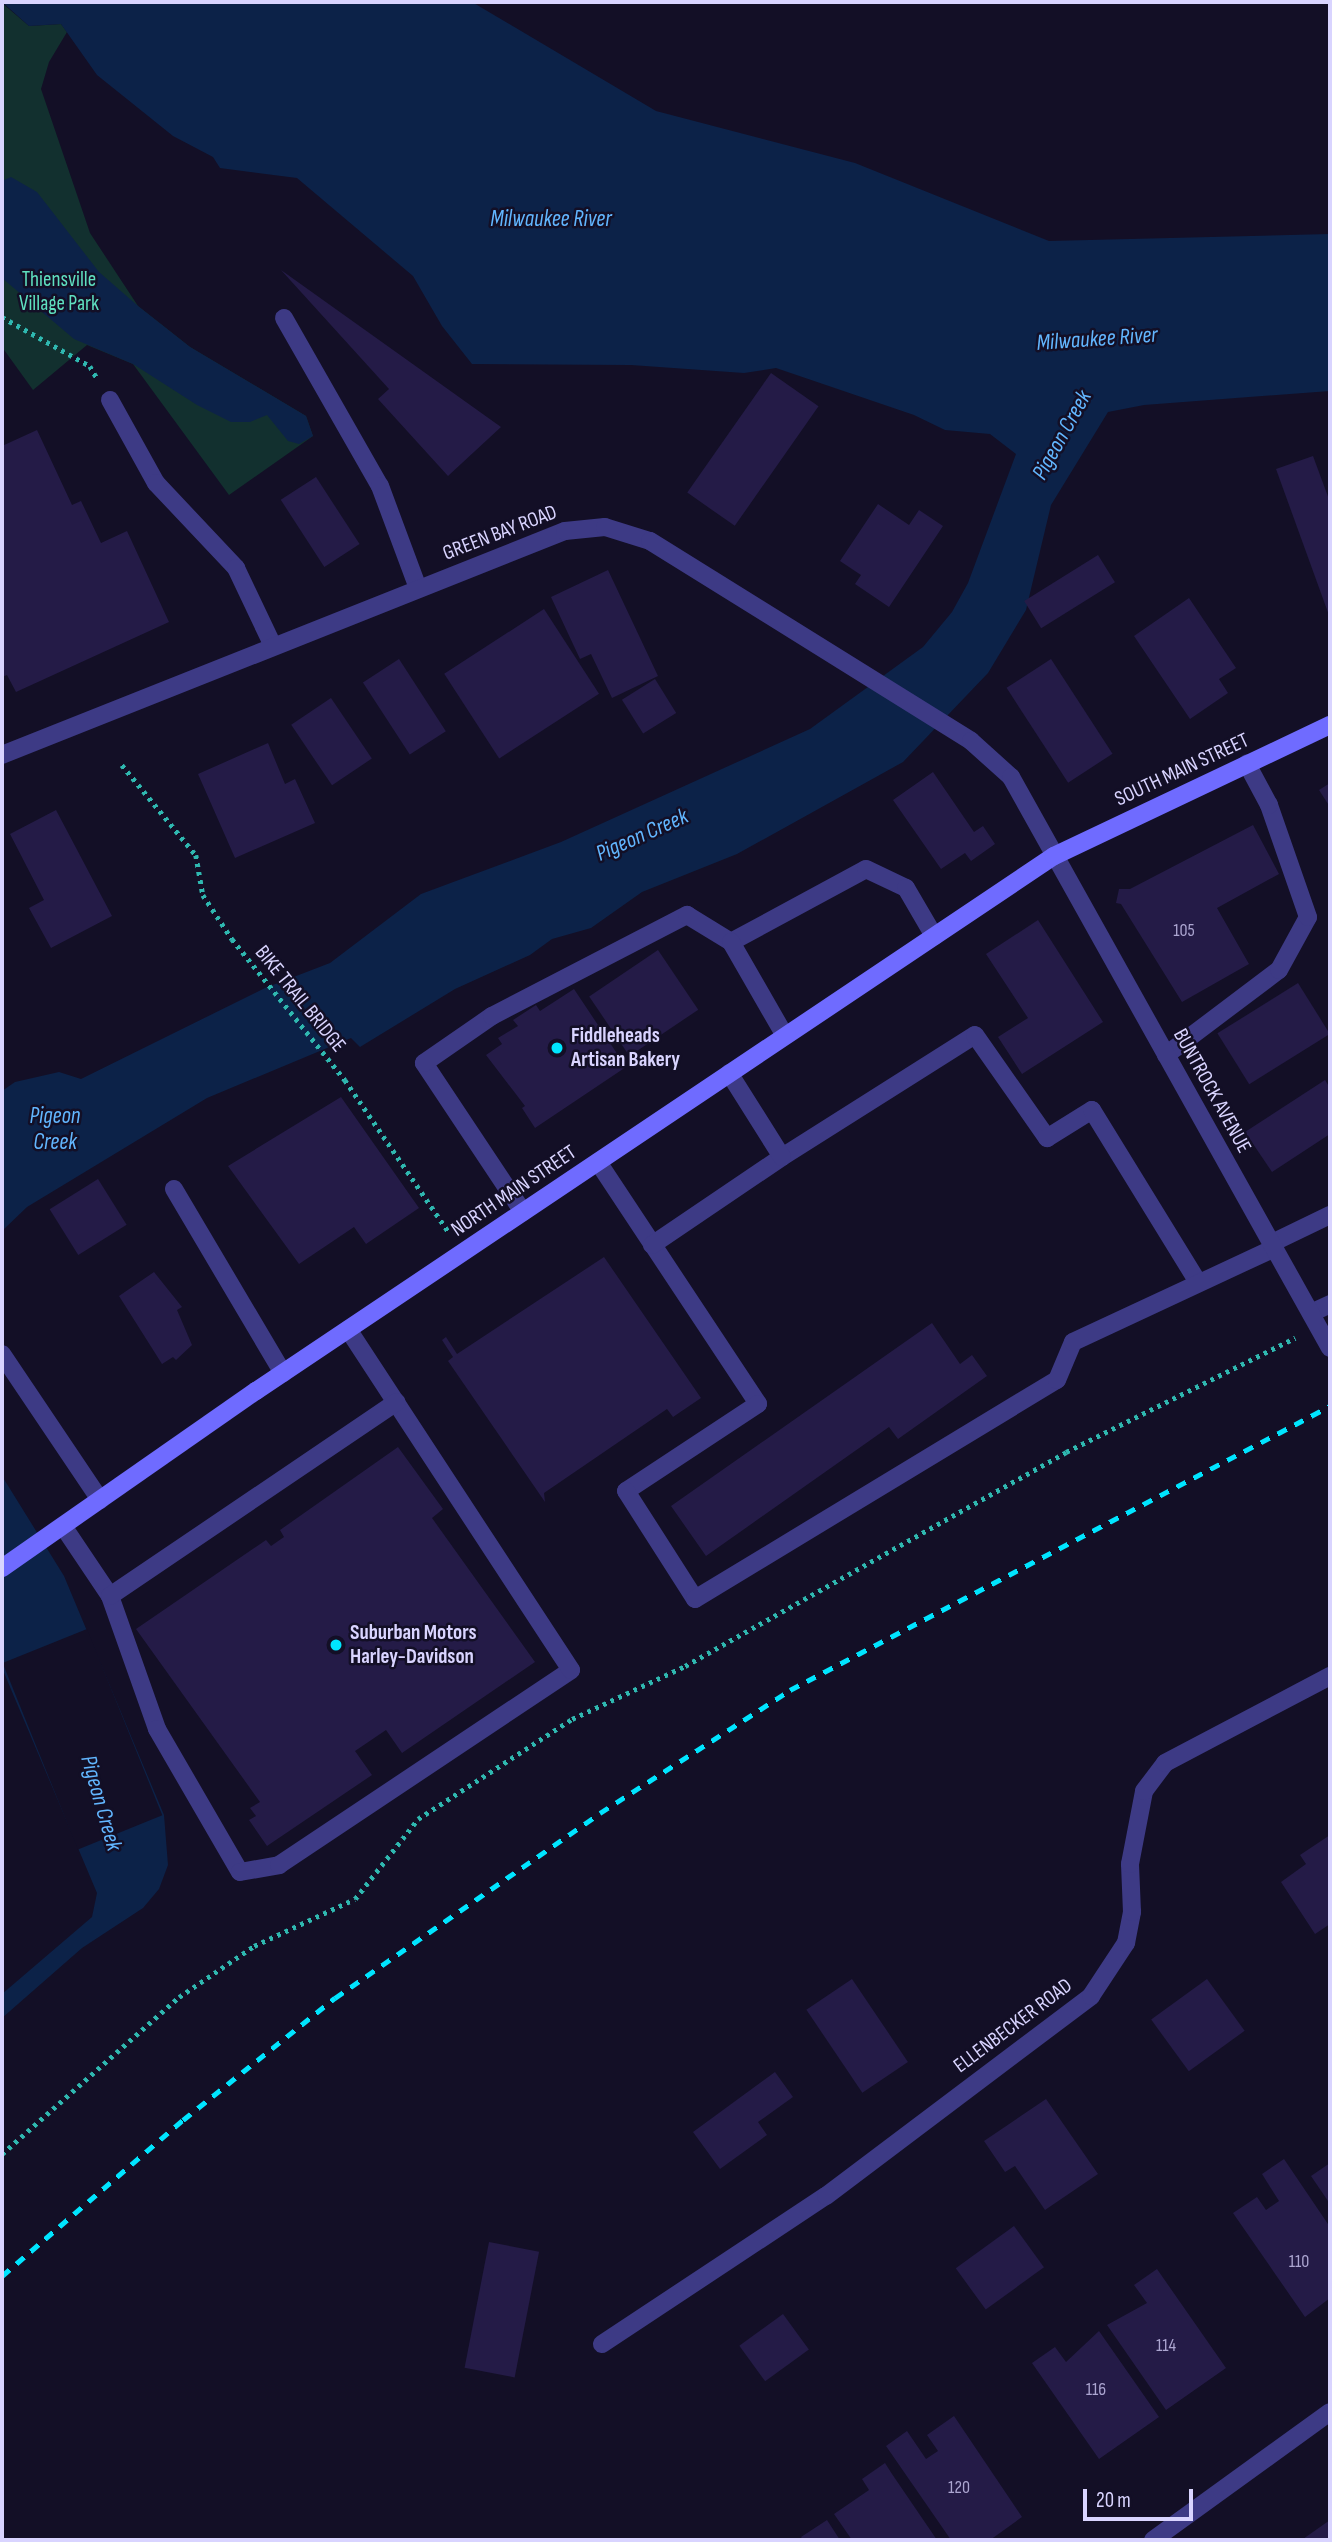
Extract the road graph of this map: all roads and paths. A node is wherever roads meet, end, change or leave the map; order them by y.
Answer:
1 (2, 317) edge
2 (284, 318) dead end
3 (110, 400) joint
4 (418, 588) junction
5 (273, 646) junction
6 (1330, 725) edge
7 (2, 755) edge
8 (1247, 764) junction
9 (122, 765) dead end
10 (1054, 856) junction
11 (934, 936) junction
12 (732, 942) junction
13 (785, 1036) junction
14 (1166, 1055) junction
15 (729, 1073) junction
16 (782, 1157) junction
17 (598, 1162) junction
18 (174, 1189) dead end
19 (523, 1212) junction
20 (1330, 1215) edge
21 (652, 1245) junction
22 (1273, 1246) junction
23 (462, 1253) junction
24 (1198, 1282) junction
25 (1330, 1304) edge
26 (1311, 1313) junction
27 (348, 1329) junction
28 (1289, 1340) dead end
29 (1330, 1348) edge
30 (2, 1354) edge
31 (283, 1373) junction
32 (396, 1402) junction
33 (100, 1500) junction
34 (63, 1525) junction
35 (2, 1568) edge
36 (110, 1596) junction
37 (1330, 1676) edge
38 (2, 2154) edge
39 (602, 2344) dead end
40 (1330, 2412) edge
41 (1153, 2540) edge

1 - 3 path
2 - 4 street
3 - 5 street
4 - 5 street, GREEN BAY ROAD
4 - 10 street, GREEN BAY ROAD
5 - 7 street, GREEN BAY ROAD
6 - 8 main road, SOUTH MAIN STREET
8 - 10 main road, SOUTH MAIN STREET
8 - 14 street
9 - 23 path, BIKE TRAIL BRIDGE
10 - 11 main road, NORTH MAIN STREET
10 - 14 street, BUNTROCK AVENUE
11 - 12 street
11 - 13 main road, NORTH MAIN STREET
12 - 13 street
12 - 19 street
13 - 15 main road, NORTH MAIN STREET
14 - 22 street, BUNTROCK AVENUE
15 - 16 street
15 - 17 main road, NORTH MAIN STREET
16 - 21 street
16 - 24 street
17 - 19 main road, NORTH MAIN STREET
17 - 21 street
18 - 31 street
19 - 23 main road, NORTH MAIN STREET
20 - 22 street
21 - 24 street
22 - 24 street
22 - 26 street, BUNTROCK AVENUE
23 - 27 main road, NORTH MAIN STREET
25 - 26 street
26 - 29 street, BUNTROCK AVENUE
27 - 31 main road, NORTH MAIN STREET
27 - 32 street
28 - 38 path
30 - 33 street
31 - 33 main road, NORTH MAIN STREET
32 - 36 street
32 - 36 street
33 - 34 main road, NORTH MAIN STREET
34 - 35 main road, NORTH MAIN STREET
34 - 36 street
37 - 39 street, ELLENBECKER ROAD
40 - 41 street

